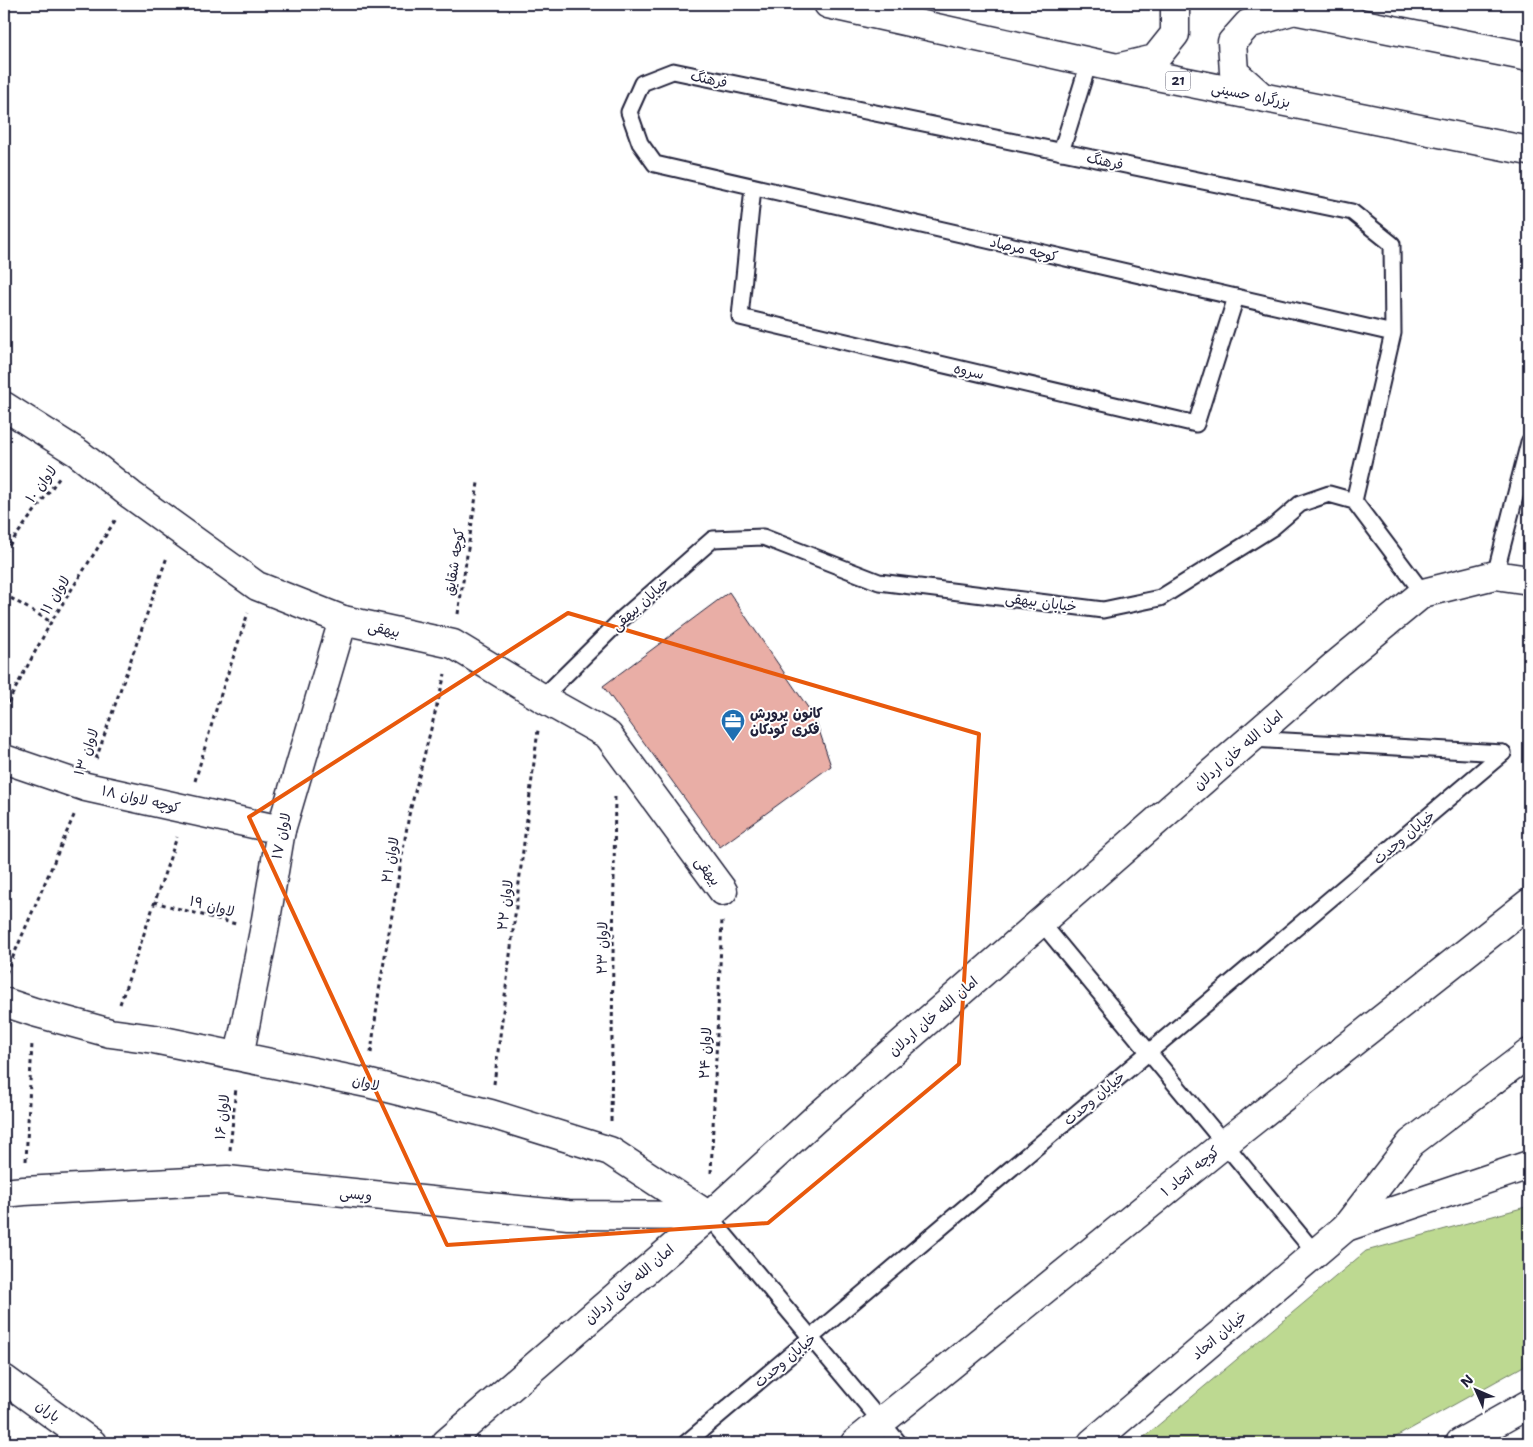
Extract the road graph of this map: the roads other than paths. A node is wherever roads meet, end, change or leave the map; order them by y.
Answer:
1 (828, 4) edge
2 (1175, 4) edge
3 (1264, 4) edge
4 (1292, 10) junction
5 (1529, 57) edge
6 (1089, 62) junction
7 (1117, 68) junction
8 (1263, 98) junction
9 (1529, 151) edge
10 (1061, 152) junction
11 (655, 164) joint
12 (753, 187) junction
13 (1236, 297) junction
14 (1393, 333) junction
15 (4, 406) edge
16 (1529, 442) edge
17 (1354, 502) junction
18 (1495, 575) junction
19 (1529, 580) edge
20 (1423, 593) junction
21 (344, 620) junction
22 (542, 698) junction
23 (1251, 739) junction
24 (4, 759) edge
25 (281, 830) junction
26 (723, 891) road end
27 (1529, 903) edge
28 (1041, 922) junction
29 (4, 1002) edge
30 (1149, 1052) junction
31 (1529, 1053) edge
32 (239, 1056) junction
33 (1224, 1144) junction
34 (1529, 1165) edge
35 (14, 1192) edge
36 (709, 1216) junction
37 (1346, 1227) junction
38 (1315, 1253) junction
39 (812, 1337) junction
40 (4, 1379) edge
41 (1529, 1404) edge
42 (882, 1422) junction
43 (92, 1443) edge
44 (446, 1443) edge
45 (686, 1443) edge
46 (855, 1443) edge
47 (899, 1443) edge
48 (1092, 1443) edge
49 (1460, 1443) edge

1 - 6 main road, بزرگراه حسینی / 21
2 - 7 main road
3 - 4 main road
4 - 5 main road
4 - 8 main road
6 - 7 main road, بزرگراه حسینی / 21
6 - 10 lane
7 - 8 main road, بزرگراه حسینی / 21
8 - 9 main road, بزرگراه حسینی / 21
10 - 11 lane, فرهنگ
10 - 14 lane, فرهنگ
11 - 12 lane, کوچه مرصاد
12 - 13 lane, کوچه مرصاد
12 - 13 lane, سروه
13 - 14 lane, کوچه مرصاد
14 - 17 lane, فرهنگ
15 - 21 main road, بیهقی
16 - 18 lane
17 - 20 lane
17 - 22 lane, خیابان بیهقی
18 - 19 main road
18 - 20 main road
20 - 23 main road, امان الله خان اردلان
21 - 22 main road, بیهقی
21 - 25 main road, لاوان ۱۷
22 - 26 main road, بیهقی
23 - 28 main road, امان الله خان اردلان
23 - 30 lane, خیابان وحدت
24 - 25 main road, کوچه لاوان ۱۸
25 - 32 main road, لاوان ۱۷
27 - 33 main road, کوچه اتحاد ۱
28 - 30 lane
28 - 36 main road, امان الله خان اردلان
29 - 32 main road, لاوان
30 - 33 lane
30 - 39 lane, خیابان وحدت
31 - 37 main road, خیابان اتحاد
32 - 36 main road, لاوان
33 - 38 lane
33 - 42 main road, کوچه اتحاد ۱
34 - 37 main road, خیابان اتحاد
35 - 36 main road, ویسی
36 - 39 lane
36 - 44 main road, امان الله خان اردلان
37 - 38 main road, خیابان اتحاد
38 - 48 main road, خیابان اتحاد
39 - 42 lane
39 - 45 lane, خیابان وحدت
40 - 43 main road, باران
41 - 49 main road
42 - 46 main road, کوچه اتحاد ۱
42 - 47 lane

